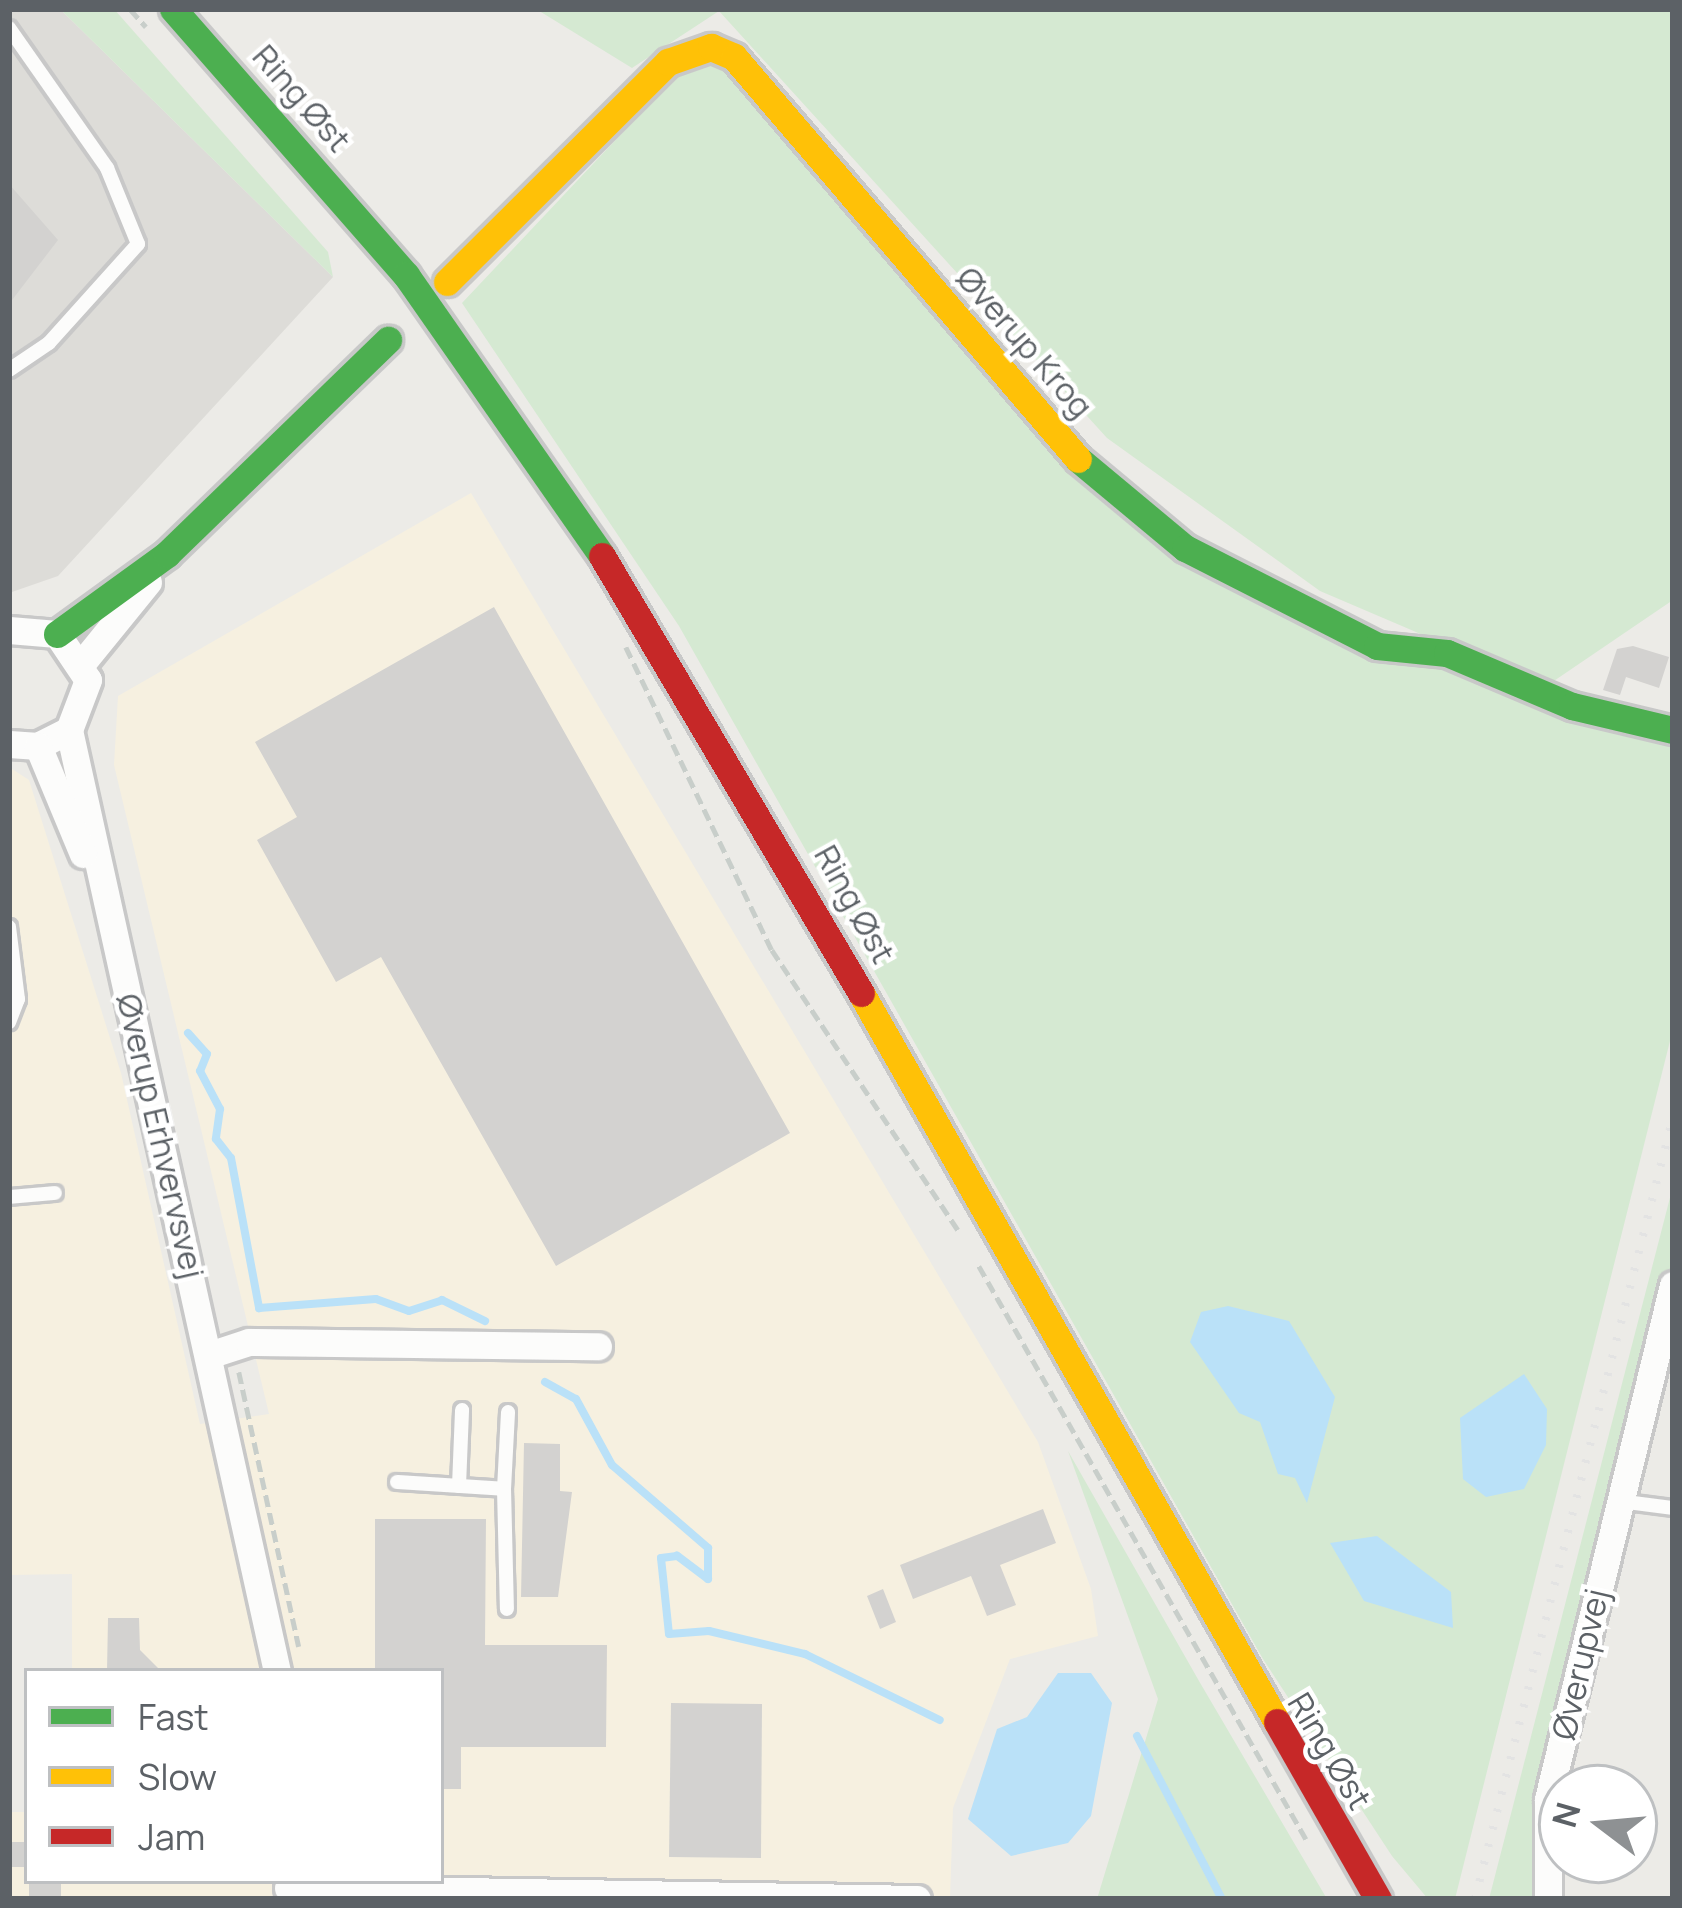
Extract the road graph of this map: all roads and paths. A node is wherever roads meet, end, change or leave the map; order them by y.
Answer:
1 (130, 9) edge
2 (173, 9) edge
3 (9, 28) edge
4 (160, 43) dead end
5 (447, 282) dead end
6 (388, 340) dead end
7 (9, 370) edge
8 (167, 554) junction
9 (9, 630) edge
10 (57, 634) junction
11 (621, 639) dead end
12 (83, 662) junction
13 (69, 730) junction
14 (1673, 730) edge
15 (9, 743) edge
16 (38, 746) junction
17 (110, 919) junction
18 (9, 927) edge
19 (9, 1022) edge
20 (56, 1193) dead end
21 (9, 1197) edge
22 (1673, 1285) edge
23 (598, 1346) dead end
24 (212, 1354) junction
25 (462, 1410) dead end
26 (508, 1412) dead end
27 (397, 1482) dead end
28 (459, 1486) junction
29 (504, 1490) junction
30 (1619, 1501) junction
31 (1673, 1508) edge
32 (507, 1610) dead end
33 (276, 1668) edge
34 (1310, 1845) dead end
35 (288, 1889) edge
36 (1378, 1898) edge
37 (917, 1899) edge
38 (1548, 1899) edge

1 - 4 path
2 - 36 main road, Ring Øst
3 - 7 lane
5 - 14 main road, Øverup Krog
6 - 8 main road
8 - 10 main road
8 - 12 street
9 - 10 street
10 - 12 street
11 - 34 path
12 - 13 street
13 - 16 street
13 - 17 street, Øverup Erhvervsvej
15 - 16 street
16 - 17 street, Øverup Erhvervsvej
17 - 24 street, Øverup Erhvervsvej
18 - 19 lane
20 - 21 lane
22 - 30 street, Øverupvej
23 - 24 street
24 - 33 street, Øverup Erhvervsvej
25 - 28 lane
26 - 29 lane
27 - 28 lane
28 - 29 lane
29 - 32 lane
30 - 31 lane
30 - 38 street, Øverupvej
35 - 37 street

